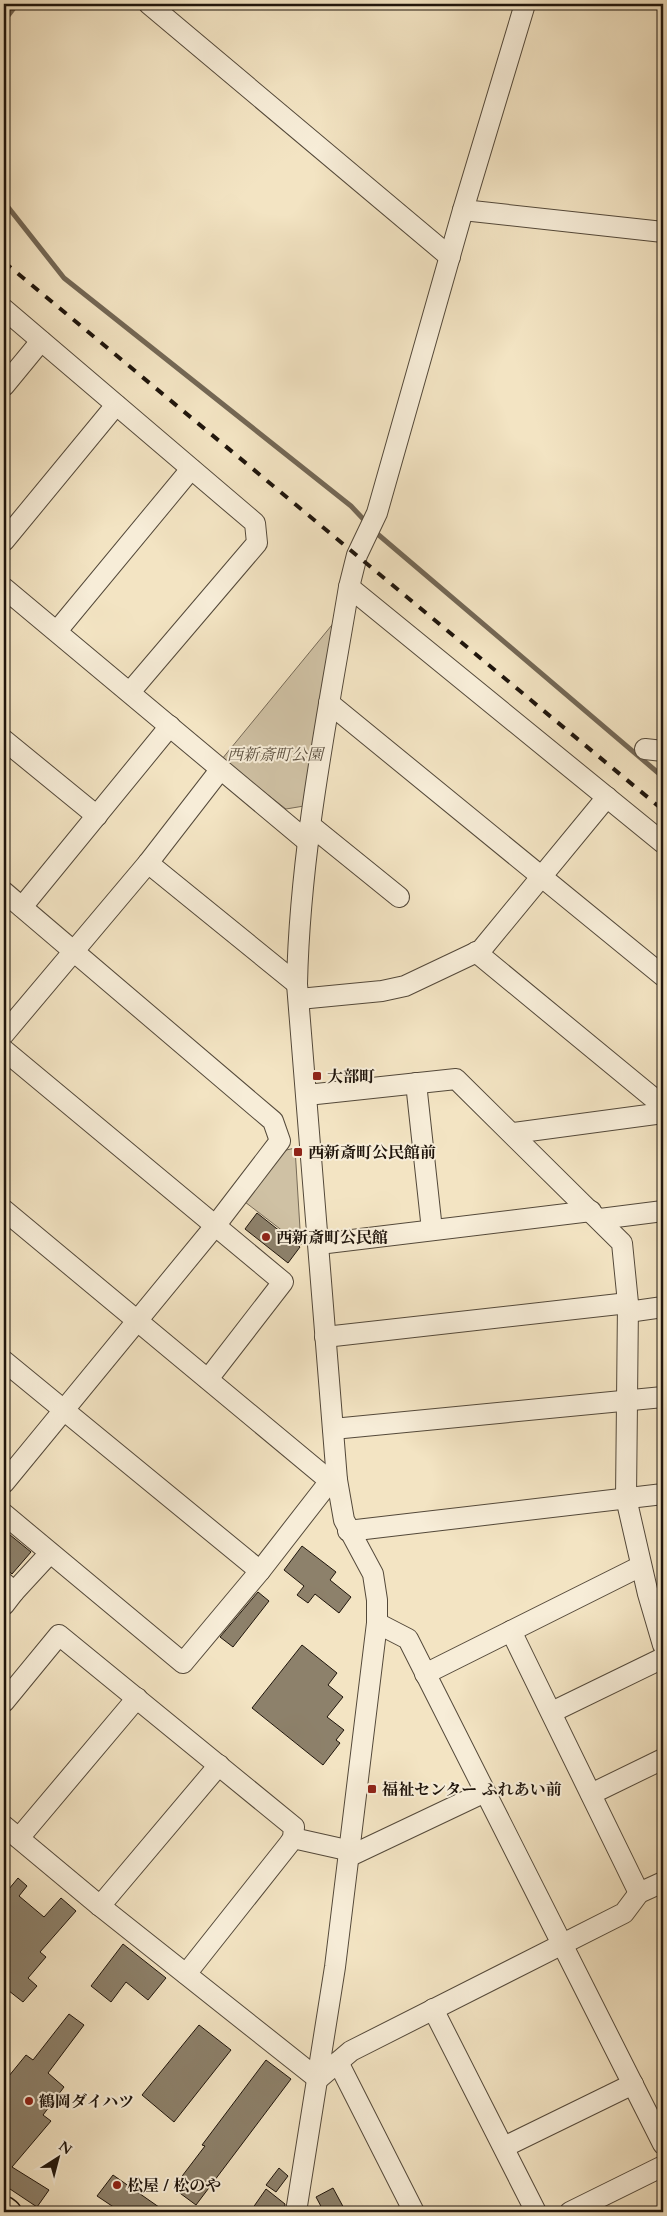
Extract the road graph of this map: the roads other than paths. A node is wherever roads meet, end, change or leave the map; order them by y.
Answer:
1 (149, 4) edge
2 (525, 4) edge
3 (463, 210) junction
4 (663, 232) edge
5 (450, 257) junction
6 (4, 308) edge
7 (41, 341) junction
8 (4, 386) edge
9 (116, 405) junction
10 (191, 468) junction
11 (4, 541) edge
12 (349, 587) junction
13 (5, 591) edge
14 (57, 631) junction
15 (130, 692) junction
16 (329, 703) junction
17 (170, 726) junction
18 (4, 740) edge
19 (220, 770) junction
20 (607, 797) junction
21 (97, 816) junction
22 (309, 833) junction
23 (663, 843) edge
24 (148, 863) junction
25 (540, 878) junction
26 (4, 892) edge
27 (399, 897) dead end
28 (22, 907) junction
29 (72, 951) junction
30 (476, 952) junction
31 (663, 976) edge
32 (298, 991) junction
33 (4, 1034) edge
34 (4, 1050) edge
35 (416, 1083) junction
36 (307, 1095) junction
37 (663, 1106) edge
38 (663, 1112) edge
39 (514, 1133) junction
40 (4, 1210) edge
41 (663, 1211) edge
42 (596, 1215) junction
43 (215, 1226) junction
44 (432, 1230) junction
45 (319, 1244) junction
46 (628, 1307) junction
47 (663, 1307) edge
48 (137, 1320) junction
49 (325, 1337) junction
50 (4, 1361) edge
51 (208, 1379) junction
52 (663, 1397) edge
53 (626, 1401) junction
54 (63, 1410) junction
55 (333, 1429) junction
56 (334, 1480) junction
57 (4, 1483) edge
58 (663, 1494) edge
59 (626, 1498) junction
60 (4, 1514) edge
61 (348, 1531) junction
62 (50, 1553) junction
63 (641, 1566) junction
64 (260, 1571) junction
65 (656, 1593) edge
66 (7, 1594) edge
67 (377, 1623) junction
68 (511, 1631) junction
69 (663, 1645) edge
70 (663, 1658) edge
71 (425, 1674) junction
72 (137, 1698) junction
73 (4, 1702) edge
74 (552, 1712) junction
75 (663, 1759) edge
76 (218, 1765) junction
77 (485, 1792) junction
78 (591, 1794) junction
79 (4, 1826) edge
80 (19, 1838) junction
81 (293, 1838) junction
82 (351, 1854) junction
83 (663, 1882) edge
84 (639, 1893) junction
85 (100, 1906) junction
86 (561, 1945) junction
87 (186, 1974) junction
88 (433, 2009) junction
89 (338, 2062) junction
90 (318, 2079) junction
91 (633, 2084) junction
92 (661, 2133) edge
93 (504, 2147) junction
94 (663, 2166) edge
95 (4, 2209) edge
96 (8, 2212) edge
97 (296, 2212) edge
98 (414, 2212) edge
99 (536, 2212) edge
100 (570, 2212) edge

1 - 5 street
2 - 3 street
3 - 4 street
3 - 5 street
5 - 12 street
6 - 7 street
7 - 8 street
7 - 9 street
9 - 10 street
9 - 11 street
10 - 14 street
10 - 15 street
12 - 16 street
12 - 20 street
13 - 14 street
14 - 15 street
15 - 17 street
16 - 22 street
16 - 25 street
17 - 19 street
17 - 21 street
18 - 21 street
19 - 22 street
19 - 24 street
20 - 23 street
20 - 25 street
21 - 28 street
22 - 27 street
22 - 32 street
24 - 29 street
24 - 32 street
25 - 30 street
25 - 31 street
26 - 28 street
28 - 29 street
29 - 33 street
29 - 43 street
30 - 32 street
30 - 37 street
32 - 36 street
34 - 43 street
35 - 36 street
35 - 39 street
35 - 44 street
36 - 45 street
38 - 39 street
39 - 42 street
40 - 48 street
41 - 42 street
42 - 44 street
42 - 46 street
43 - 48 street
43 - 51 street
44 - 45 street
45 - 49 street
46 - 47 street
46 - 49 street
46 - 53 street
48 - 51 street
48 - 54 street
49 - 55 street
50 - 54 street
51 - 56 street
52 - 53 street
53 - 55 street
53 - 59 street
54 - 57 street
54 - 64 street
55 - 56 street
56 - 61 street
56 - 64 street
58 - 59 street
59 - 61 street
59 - 63 street
60 - 62 street
61 - 67 street
62 - 64 street
62 - 66 street
63 - 65 street
63 - 68 street
65 - 69 street
67 - 71 street
67 - 82 street
68 - 71 street
68 - 74 street
70 - 74 street
71 - 77 street
72 - 73 street
72 - 76 street
72 - 80 street
74 - 78 street
75 - 78 street
76 - 81 street
76 - 85 street
77 - 82 street
77 - 86 street
78 - 84 street
79 - 80 street
80 - 85 street
81 - 82 street
81 - 87 street
82 - 90 street
83 - 84 street
84 - 86 street
85 - 87 street
86 - 88 street
86 - 91 street
87 - 90 street
88 - 89 street
88 - 93 street
89 - 90 street
89 - 98 street
90 - 97 street
91 - 92 street
91 - 93 street
93 - 99 street
94 - 100 street
95 - 96 main road

